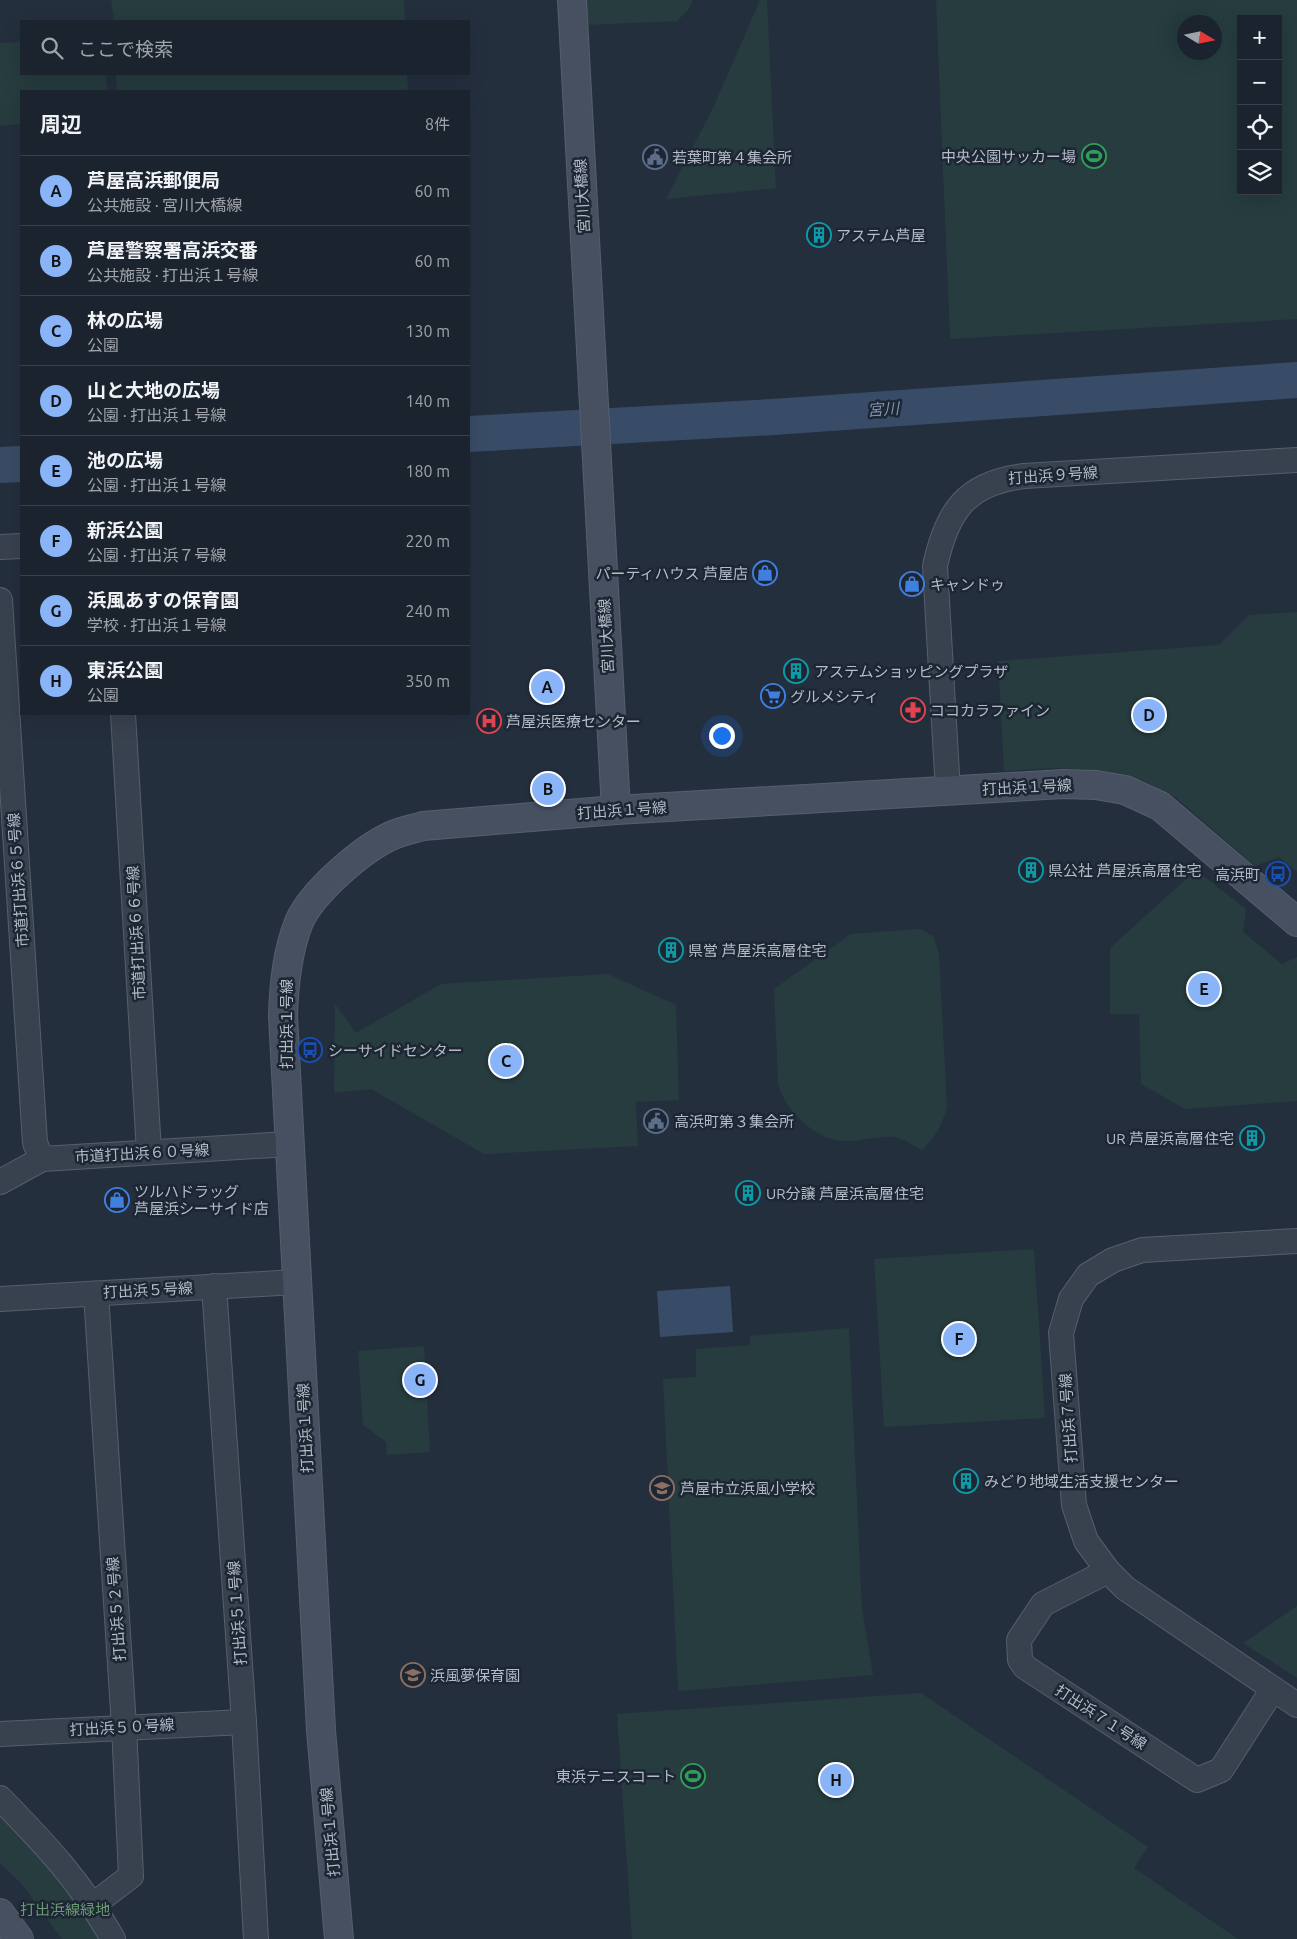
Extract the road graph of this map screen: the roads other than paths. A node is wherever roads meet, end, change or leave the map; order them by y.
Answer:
1 (572, 0) edge
2 (1297, 460) edge
3 (20, 546) edge
4 (0, 547) edge
5 (0, 600) edge
6 (123, 715) edge
7 (948, 792) junction
8 (616, 810) junction
9 (8, 855) edge
10 (1297, 922) edge
11 (289, 1144) junction
12 (149, 1152) junction
13 (42, 1159) junction
14 (0, 1182) edge
15 (1297, 1241) edge
16 (296, 1282) junction
17 (214, 1286) junction
18 (96, 1294) junction
19 (0, 1299) edge
20 (1108, 1571) junction
21 (1273, 1689) junction
22 (1297, 1705) edge
23 (244, 1722) junction
24 (124, 1726) junction
25 (0, 1734) edge
26 (0, 1798) edge
27 (93, 1905) junction
28 (0, 1914) edge
29 (335, 1938) edge
30 (18, 1939) edge
31 (113, 1939) edge
32 (256, 1939) edge

1 - 8 street, 宮川大橋線
2 - 7 street, 打出浜９号線
3 - 4 street
5 - 9 street, 市道打出浜６５号線
6 - 12 street, 市道打出浜６６号線
7 - 8 street, 打出浜１号線
7 - 10 street, 打出浜１号線
8 - 11 street, 打出浜１号線
9 - 13 street, 市道打出浜６５号線
11 - 12 street, 市道打出浜６０号線
11 - 16 street, 打出浜１号線
12 - 13 street, 市道打出浜６０号線
13 - 14 street, 市道打出浜６０号線
15 - 20 street, 打出浜７号線
16 - 17 street, 打出浜５号線
16 - 29 street, 打出浜１号線
17 - 18 street, 打出浜５号線
17 - 23 street, 打出浜５１号線
18 - 19 street, 打出浜５号線
18 - 24 street, 打出浜５２号線
20 - 21 street, 打出浜７号線
20 - 21 street, 打出浜７１号線
21 - 22 street, 打出浜７号線
23 - 24 street, 打出浜５０号線
23 - 32 street, 打出浜５１号線
24 - 25 street, 打出浜５０号線
24 - 27 street, 打出浜５２号線
26 - 27 street
27 - 31 street
28 - 30 street

